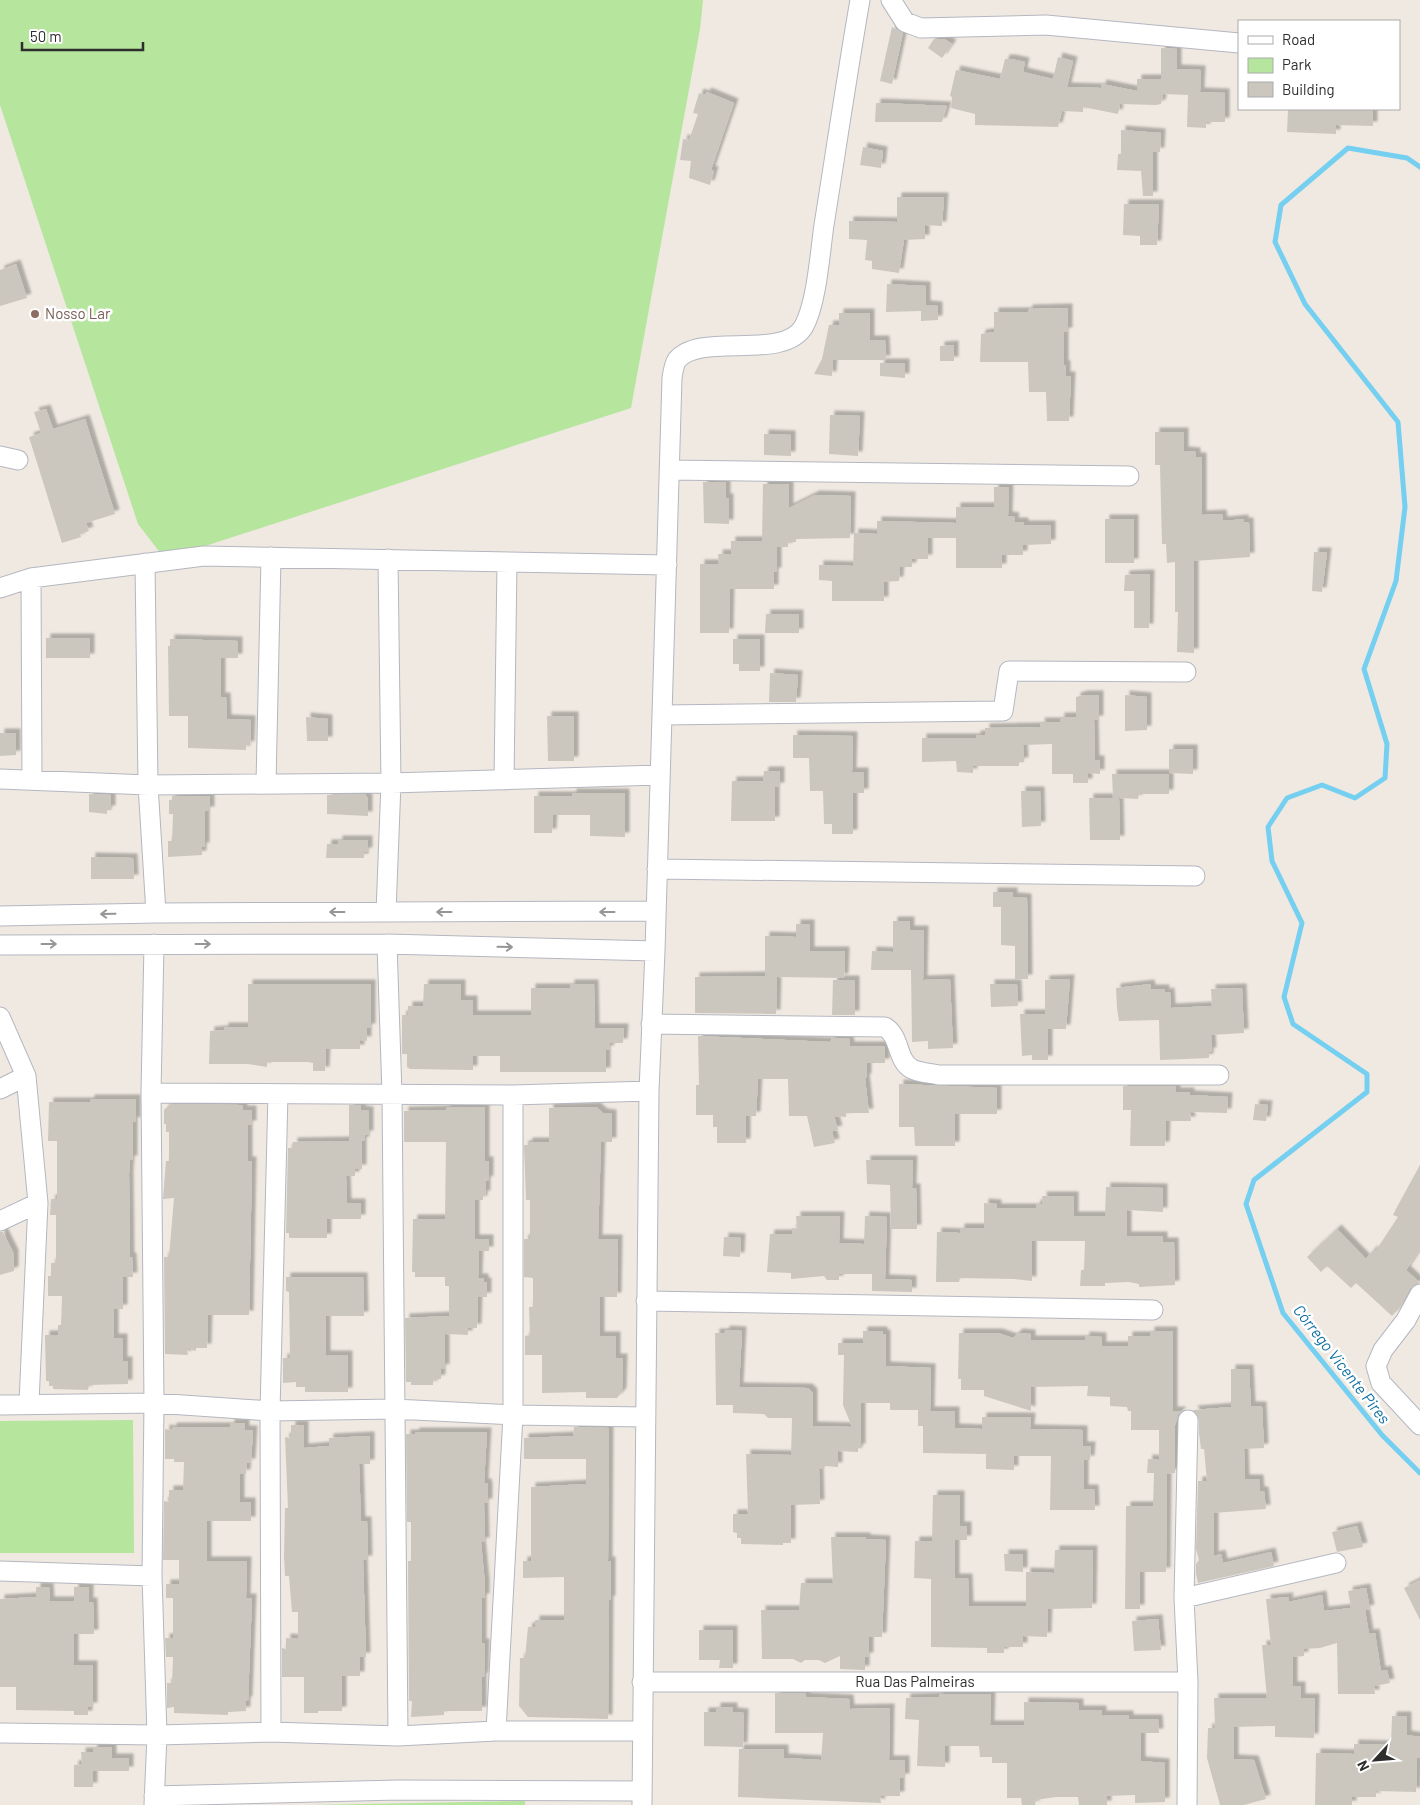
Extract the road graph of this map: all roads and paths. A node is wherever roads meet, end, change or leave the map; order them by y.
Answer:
1 (860, 0) edge
2 (891, 0) edge
3 (1238, 43) edge
4 (670, 470) junction
5 (1129, 476) dead end
6 (271, 557) junction
7 (388, 559) junction
8 (507, 562) junction
9 (146, 563) junction
10 (667, 565) junction
11 (31, 578) junction
12 (0, 588) edge
13 (1186, 672) dead end
14 (662, 715) junction
15 (660, 776) junction
16 (0, 779) edge
17 (32, 780) junction
18 (504, 780) junction
19 (391, 783) junction
20 (266, 784) junction
21 (148, 786) junction
22 (657, 869) junction
23 (1195, 876) dead end
24 (655, 911) junction
25 (303, 912) junction
26 (386, 912) junction
27 (156, 913) junction
28 (0, 916) edge
29 (154, 944) junction
30 (300, 944) junction
31 (387, 944) junction
32 (0, 945) edge
33 (655, 951) junction
34 (0, 1017) edge
35 (651, 1024) junction
36 (1219, 1075) dead end
37 (26, 1076) junction
38 (0, 1089) edge
39 (649, 1091) junction
40 (151, 1093) junction
41 (278, 1094) junction
42 (392, 1094) junction
43 (514, 1095) junction
44 (38, 1204) junction
45 (0, 1221) edge
46 (1420, 1294) edge
47 (646, 1301) junction
48 (1154, 1310) dead end
49 (154, 1403) junction
50 (30, 1404) junction
51 (0, 1405) edge
52 (394, 1409) junction
53 (270, 1411) junction
54 (512, 1415) junction
55 (644, 1417) junction
56 (1188, 1420) dead end
57 (1420, 1425) edge
58 (1336, 1563) dead end
59 (0, 1571) edge
60 (152, 1576) junction
61 (1184, 1598) junction
62 (642, 1682) junction
63 (1188, 1682) junction
64 (496, 1731) junction
65 (641, 1731) junction
66 (271, 1732) junction
67 (0, 1733) edge
68 (157, 1735) junction
69 (398, 1736) junction
70 (398, 1798) edge
71 (642, 1798) edge
72 (154, 1800) edge
73 (1187, 1805) edge

1 - 4 street
2 - 3 street
4 - 5 street
4 - 10 street
6 - 7 street
6 - 9 street
6 - 20 street
7 - 8 street
7 - 19 street
8 - 10 street
8 - 18 street
9 - 11 street
9 - 21 street
10 - 14 street
11 - 12 street
11 - 17 street
13 - 14 street
14 - 15 street
15 - 18 street
15 - 22 street
16 - 17 street
17 - 21 street
18 - 19 street
19 - 20 street
19 - 26 street
20 - 21 street
21 - 27 street
22 - 23 street
22 - 24 street
24 -> 26 street
24 - 33 street
26 -> 25 street
25 - 27 street
25 - 30 street
27 -> 28 street
29 -> 30 street
32 -> 29 street
29 - 40 street
30 - 31 street
31 -> 33 street
31 - 42 street
33 - 35 street
34 - 37 street
35 - 36 street
35 - 39 street
37 - 38 street
37 - 44 street
39 - 43 street
39 - 47 street
40 - 41 street
40 - 49 street
41 - 42 street
41 - 53 street
42 - 43 street
42 - 52 street
43 - 54 street
44 - 45 street
44 - 50 street
46 - 57 street
47 - 48 street
47 - 55 street
49 - 50 street
49 - 53 street
49 - 60 street
50 - 51 street
52 - 53 street
52 - 54 street
52 - 69 street
53 - 66 street
54 - 55 street
54 - 64 street
55 - 62 street
56 - 61 street
58 - 61 street
59 - 60 street
60 - 68 street
61 - 63 street
62 - 63 street, Rua Das Palmeiras
62 - 65 street
63 - 73 street
64 - 65 street
64 - 69 street
65 - 71 street
66 - 68 street
66 - 69 street
67 - 68 street
68 - 72 street
70 - 71 street
70 - 72 street

